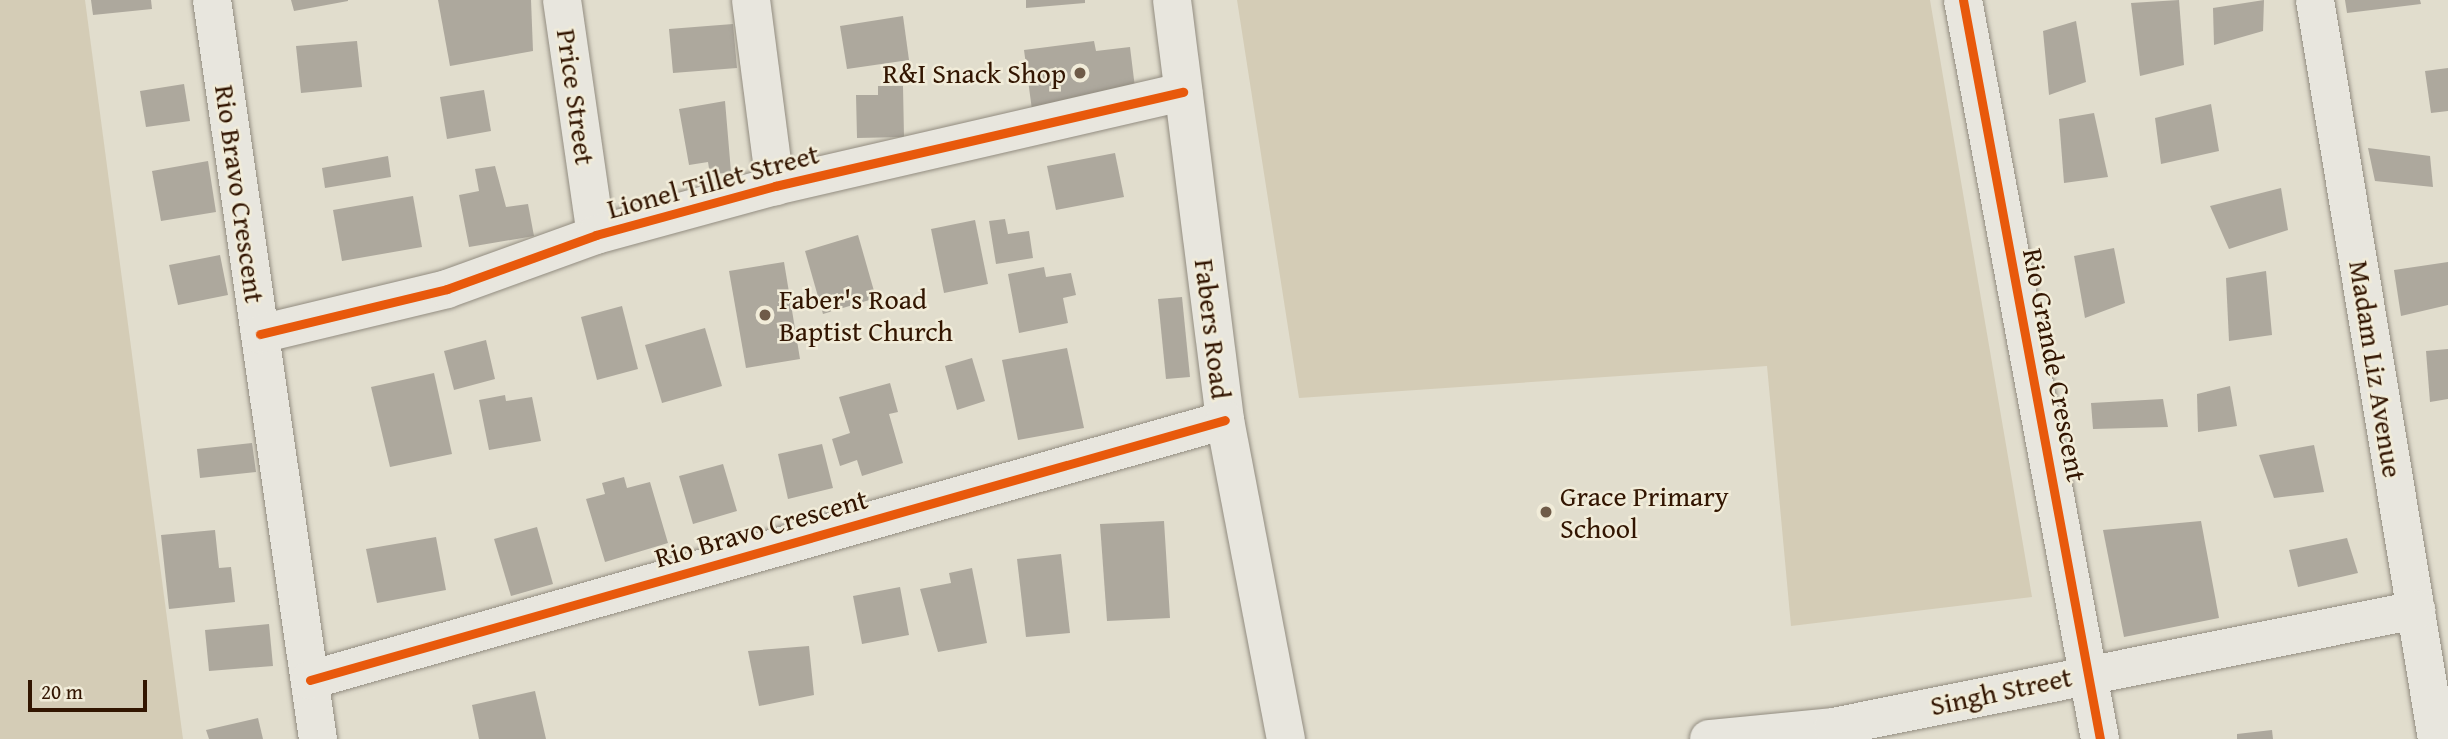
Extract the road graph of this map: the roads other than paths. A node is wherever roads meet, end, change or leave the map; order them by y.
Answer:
1 (212, 0) edge
2 (562, 0) edge
3 (751, 0) edge
4 (1172, 0) edge
5 (1963, 0) edge
6 (2315, 0) edge
7 (1183, 92) junction
8 (775, 186) junction
9 (596, 235) junction
10 (260, 334) junction
11 (1225, 419) junction
12 (2416, 610) junction
13 (2090, 672) junction
14 (310, 680) junction
15 (1834, 733) edge
16 (318, 739) edge
17 (1286, 739) edge
18 (1709, 739) edge
19 (2100, 739) edge
20 (2437, 739) edge

1 - 10 street, Rio Bravo Crescent
2 - 9 street, Price Street
3 - 8 street
4 - 7 street, Fabers Road
5 - 13 street, Rio Grande Crescent
6 - 12 street, Madam Liz Avenue
7 - 8 street, Lionel Tillet Street
7 - 11 street, Fabers Road
8 - 9 street, Lionel Tillet Street
9 - 10 street, Lionel Tillet Street
10 - 14 street, Rio Bravo Crescent
11 - 14 street, Rio Bravo Crescent
11 - 17 street, Fabers Road
12 - 13 street, Singh Street
12 - 20 street, Madam Liz Avenue
13 - 15 street, Singh Street
13 - 19 street, Rio Grande Crescent
14 - 16 street, Rio Bravo Crescent
15 - 18 street, Singh Street

